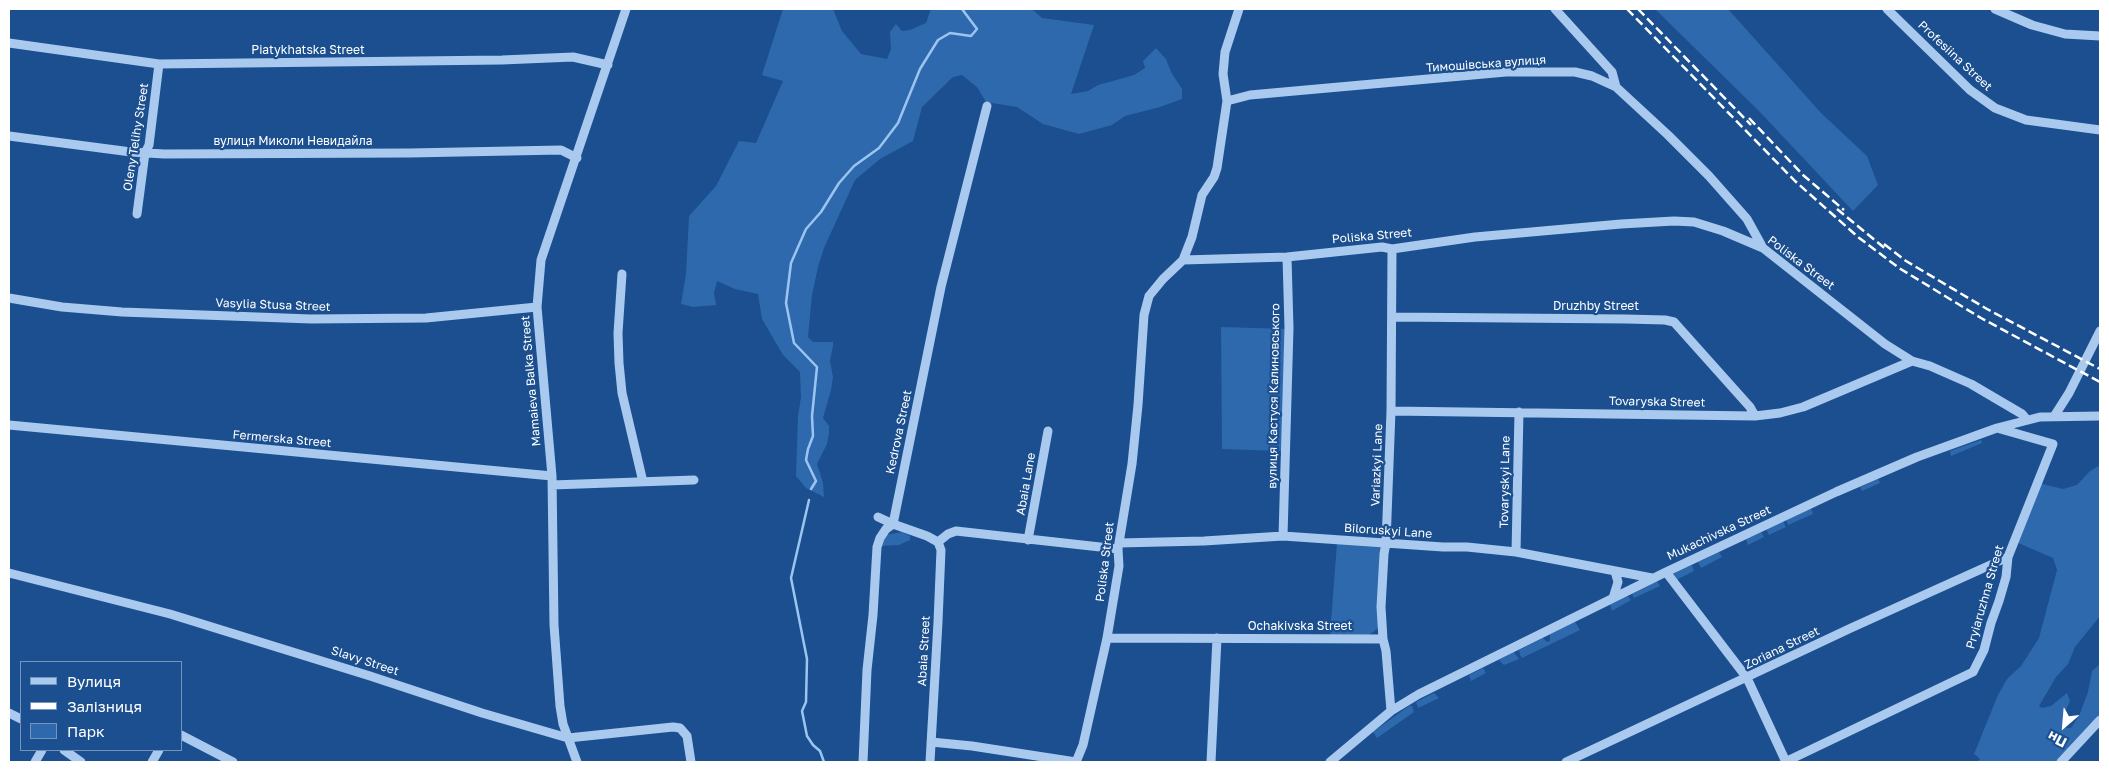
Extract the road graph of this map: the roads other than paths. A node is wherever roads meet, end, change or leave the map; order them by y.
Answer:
1 (626, 9) edge
2 (1239, 9) edge
3 (1554, 9) edge
4 (1887, 9) edge
5 (1996, 9) edge
6 (2100, 36) edge
7 (9, 43) edge
8 (159, 64) junction
9 (608, 65) junction
10 (1616, 87) junction
11 (1227, 100) junction
12 (987, 106) dead end
13 (2100, 130) edge
14 (9, 136) edge
15 (145, 153) junction
16 (577, 158) junction
17 (137, 214) dead end
18 (1764, 248) junction
19 (1392, 249) junction
20 (1287, 258) junction
21 (1183, 260) junction
22 (622, 274) dead end
23 (9, 298) edge
24 (536, 307) junction
25 (1392, 317) junction
26 (2100, 331) edge
27 (1912, 361) junction
28 (1391, 411) junction
29 (1519, 412) junction
30 (1755, 416) junction
31 (2055, 416) junction
32 (2100, 416) edge
33 (2027, 420) junction
34 (9, 425) edge
35 (1997, 428) junction
36 (1048, 431) dead end
37 (552, 480) junction
38 (694, 480) dead end
39 (643, 482) junction
40 (878, 517) dead end
41 (893, 524) junction
42 (1283, 536) junction
43 (1028, 540) junction
44 (938, 542) junction
45 (1386, 543) junction
46 (1119, 546) junction
47 (1516, 552) junction
48 (2008, 557) junction
49 (1615, 571) junction
50 (1666, 572) junction
51 (9, 573) edge
52 (1652, 578) junction
53 (1614, 598) junction
54 (1107, 638) junction
55 (1217, 638) junction
56 (1382, 639) junction
57 (1747, 678) junction
58 (1391, 711) junction
59 (2100, 720) edge
60 (182, 736) edge
61 (568, 738) junction
62 (931, 742) junction
63 (65, 751) edge
64 (158, 751) edge
65 (81, 762) edge
66 (152, 762) edge
67 (233, 762) edge
68 (577, 762) edge
69 (691, 762) edge
70 (863, 762) edge
71 (930, 762) edge
72 (1076, 762) edge
73 (1211, 762) edge
74 (1330, 762) edge
75 (1566, 762) edge
76 (1786, 762) edge
77 (2061, 762) edge

1 - 9 street, Mamaieva Balka Street
2 - 11 street
3 - 10 street
4 - 13 street, Profesiina Street
5 - 6 street
7 - 8 street, Piatykhatska Street
8 - 9 street, Piatykhatska Street
8 - 15 street, Oleny Telihy Street
9 - 16 street, Mamaieva Balka Street
10 - 11 street, Тимошівська вулиця
10 - 18 street, Тимошівська вулиця
11 - 21 street
12 - 41 street, Kedrova Street
14 - 15 street, вулиця Миколи Невидайла
15 - 16 street, вулиця Миколи Невидайла
15 - 17 street, Oleny Telihy Street
16 - 24 street, Mamaieva Balka Street
18 - 19 street, Poliska Street
18 - 27 street, Poliska Street
19 - 20 street, Poliska Street
19 - 25 street, Variazkyi Lane
20 - 21 street, Poliska Street
20 - 42 street, вулиця Кастуся Калиновського
21 - 46 street, Poliska Street
22 - 39 street
23 - 24 street, Vasylia Stusa Street
24 - 37 street, Mamaieva Balka Street
25 - 28 street, Variazkyi Lane
25 - 30 street, Druzhby Street
26 - 31 street
27 - 30 street, Tovaryska Street
27 - 33 street, Poliska Street
28 - 29 street, Tovaryska Street
28 - 45 street, Variazkyi Lane
29 - 30 street, Tovaryska Street
29 - 47 street, Tovaryskyi Lane
31 - 32 street, Mukachivska Street
31 - 33 street, Mukachivska Street
33 - 35 street, Mukachivska Street
34 - 37 street, Fermerska Street
35 - 48 street, Pryiaruzhna Street
35 - 50 street, Mukachivska Street
36 - 43 street, Abaia Lane
37 - 39 street, Fermerska Street
37 - 61 street, Mamaieva Balka Street
38 - 39 street, Fermerska Street
40 - 41 street
41 - 44 street
41 - 70 street, Kedrova Street
42 - 45 street, Biloruskyi Lane
42 - 46 street, Biloruskyi Lane
43 - 44 street, Biloruskyi Lane
43 - 46 street, Biloruskyi Lane
44 - 62 street, Abaia Street
45 - 47 street, Biloruskyi Lane
45 - 56 street, Variazkyi Lane
46 - 54 street, Poliska Street
47 - 49 street, Biloruskyi Lane
48 - 57 street, Zoriana Street
48 - 76 street, Pryiaruzhna Street
49 - 52 street, Biloruskyi Lane
49 - 53 street
50 - 52 street, Mukachivska Street
50 - 57 street
51 - 61 street, Slavy Street
52 - 53 street, Mukachivska Street
53 - 58 street, Mukachivska Street
54 - 55 street, Ochakivska Street
54 - 72 street, Poliska Street
55 - 56 street, Ochakivska Street
55 - 73 street
56 - 58 street, Variazkyi Lane
57 - 75 street, Zoriana Street
57 - 76 street
58 - 74 street, Mukachivska Street
59 - 77 street
60 - 67 street
61 - 68 street, Mamaieva Balka Street
61 - 69 street, Slavy Street
62 - 71 street, Abaia Street
62 - 72 street, Poliska Street
63 - 65 street
64 - 66 street

